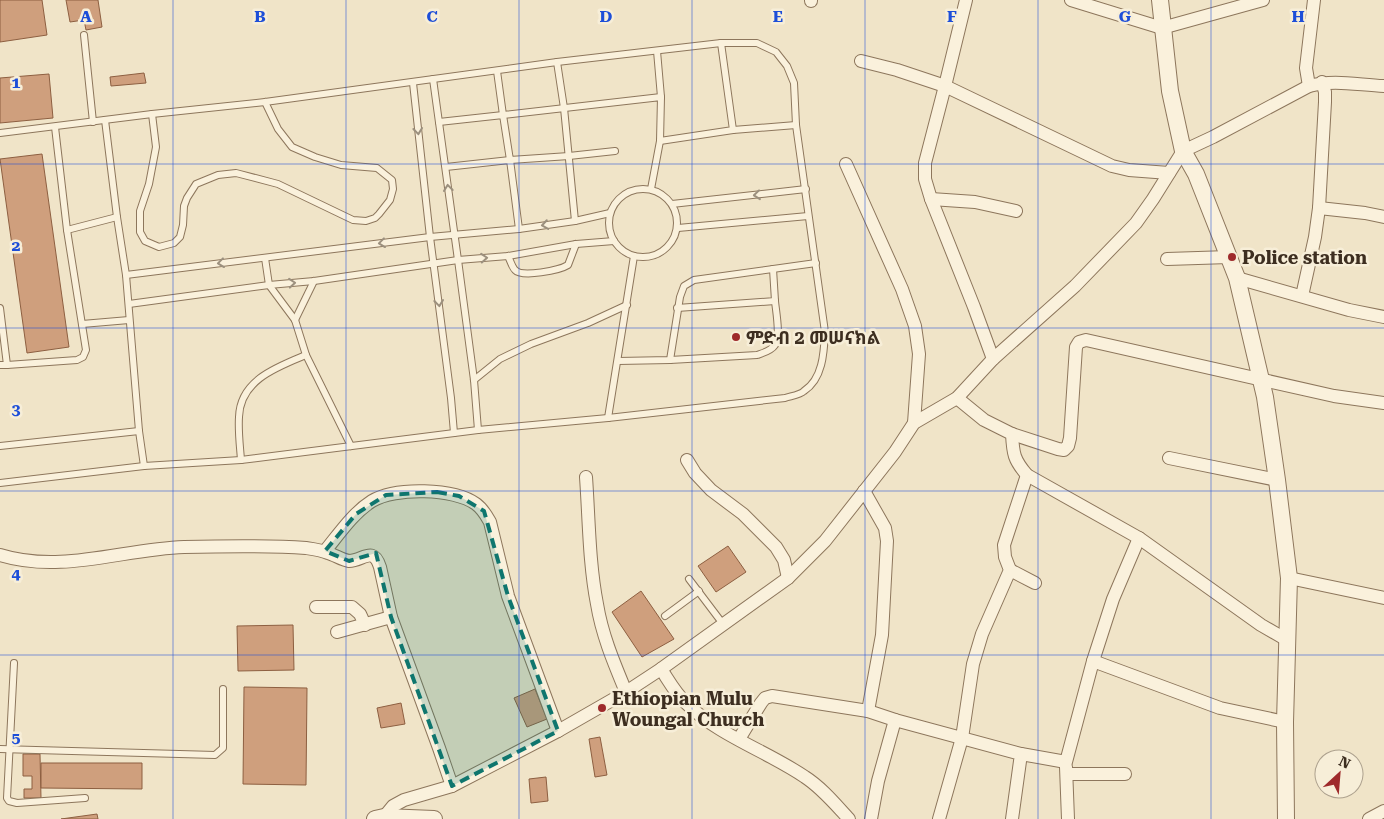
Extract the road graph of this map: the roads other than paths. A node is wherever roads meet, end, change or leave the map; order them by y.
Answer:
1 (966, 0) edge
2 (1071, 0) edge
3 (1160, 0) edge
4 (1263, 0) edge
5 (1314, 0) edge
6 (1162, 28) junction
7 (84, 35) dead end
8 (721, 44) junction
9 (657, 50) junction
10 (861, 61) dead end
11 (557, 62) junction
12 (497, 70) junction
13 (433, 79) junction
14 (413, 82) junction
15 (1322, 82) junction
16 (946, 86) junction
17 (1308, 86) junction
18 (1384, 86) edge
19 (661, 97) junction
20 (265, 102) junction
21 (564, 108) junction
22 (152, 114) junction
23 (503, 114) junction
24 (105, 120) junction
25 (93, 122) junction
26 (440, 122) junction
27 (796, 125) junction
28 (54, 127) junction
29 (733, 130) junction
30 (0, 134) edge
31 (660, 141) junction
32 (615, 151) dead end
33 (1183, 151) junction
34 (569, 156) junction
35 (510, 160) junction
36 (846, 164) dead end
37 (446, 167) junction
38 (1168, 174) junction
39 (651, 189) junction
40 (806, 189) junction
41 (931, 199) junction
42 (672, 204) junction
43 (1319, 208) junction
44 (1016, 211) dead end
45 (610, 213) junction
46 (808, 216) junction
47 (117, 217) junction
48 (1384, 218) edge
49 (575, 221) junction
50 (678, 228) junction
51 (519, 229) junction
52 (68, 230) junction
53 (454, 236) junction
54 (430, 237) junction
55 (614, 240) junction
56 (576, 244) junction
57 (508, 256) junction
58 (634, 256) junction
59 (1229, 257) junction
60 (265, 258) junction
61 (1167, 259) dead end
62 (458, 260) junction
63 (434, 263) junction
64 (816, 263) junction
65 (773, 269) junction
66 (126, 275) junction
67 (1237, 278) junction
68 (314, 281) junction
69 (269, 285) junction
70 (1302, 296) junction
71 (775, 301) junction
72 (129, 304) junction
73 (627, 305) junction
74 (0, 308) edge
75 (677, 308) junction
76 (1384, 317) edge
77 (129, 320) junction
78 (295, 320) junction
79 (82, 324) junction
80 (306, 355) junction
81 (993, 359) junction
82 (670, 360) junction
83 (618, 361) junction
84 (3, 365) edge
85 (474, 380) junction
86 (1262, 380) junction
87 (957, 398) junction
88 (1384, 403) edge
89 (608, 418) junction
90 (914, 423) junction
91 (478, 430) junction
92 (139, 431) junction
93 (454, 434) junction
94 (1012, 434) junction
95 (0, 446) edge
96 (351, 446) junction
97 (1170, 458) dead end
98 (241, 460) junction
99 (687, 460) dead end
100 (144, 466) junction
101 (1027, 475) junction
102 (586, 477) dead end
103 (1278, 480) junction
104 (0, 483) edge
105 (864, 491) junction
106 (1139, 538) junction
107 (325, 552) junction
108 (0, 555) edge
109 (1010, 570) junction
110 (788, 578) junction
111 (1289, 578) junction
112 (690, 579) dead end
113 (1035, 583) dead end
114 (699, 591) junction
115 (1384, 598) edge
116 (316, 607) dead end
117 (665, 616) dead end
118 (391, 617) junction
119 (723, 624) junction
120 (364, 625) junction
121 (337, 632) dead end
122 (1287, 640) junction
123 (1093, 661) junction
124 (14, 663) dead end
125 (661, 669) junction
126 (223, 689) dead end
127 (626, 692) junction
128 (868, 711) junction
129 (895, 720) junction
130 (1285, 722) junction
131 (558, 731) junction
132 (962, 738) junction
133 (739, 739) junction
134 (8, 748) junction
135 (0, 749) edge
136 (1021, 754) junction
137 (1066, 768) junction
138 (1126, 774) dead end
139 (452, 786) junction
140 (85, 798) dead end
141 (1384, 811) edge
142 (380, 818) edge
143 (434, 819) edge
144 (849, 819) edge
145 (871, 819) edge
146 (939, 819) edge
147 (1012, 819) edge
148 (1068, 819) edge
149 (1286, 819) edge
150 (1369, 819) edge

1 - 16 street
2 - 6 street
3 - 6 street
4 - 6 street
5 - 17 street
6 - 33 street
7 - 25 lane
8 - 9 lane
8 - 27 lane
8 - 29 lane
9 - 11 lane
9 - 19 lane
10 - 16 street
11 - 12 lane
11 - 21 lane
12 - 13 lane
12 - 23 lane
13 - 14 lane
13 - 26 lane
14 - 20 lane
14 -> 54 lane
15 - 17 street
15 - 18 street
15 - 43 street
16 - 38 street
16 - 41 street
17 - 33 street
19 - 21 lane
19 - 31 lane
20 - 22 lane
20 - 22 lane
21 - 23 lane
21 - 34 lane
22 - 24 lane
23 - 26 lane
23 - 35 lane
24 - 25 lane
24 - 47 lane
25 - 28 lane
26 - 37 lane
27 - 29 lane
27 - 40 lane
28 - 30 lane
28 - 52 lane
29 - 31 lane
31 - 39 lane
32 - 34 lane
33 - 38 street
33 - 59 street
34 - 35 lane
34 - 49 lane
35 - 37 lane
35 - 51 lane
36 - 90 street
53 -> 37 lane
38 - 81 street
39 - 42 lane
39 - 45 lane
40 -> 42 lane
40 - 46 lane
41 - 44 street
41 - 81 street
42 - 50 lane
43 - 48 street
43 - 70 street
45 - 49 lane
45 - 55 lane
46 - 50 lane
46 - 64 lane
47 - 52 lane
47 - 66 lane
49 -> 51 lane
50 - 58 lane
51 - 53 lane
52 - 79 lane
53 - 54 lane
53 - 62 lane
54 -> 60 lane
54 - 63 lane
55 - 56 lane
55 - 58 lane
56 - 57 lane
56 - 57 lane
62 -> 57 lane
58 - 73 lane
59 - 61 street
59 - 67 street
60 -> 66 lane
60 - 69 lane
62 - 63 lane
62 - 85 lane
63 - 68 lane
63 -> 93 lane
64 - 65 lane
64 - 89 lane
65 - 71 lane
65 - 75 lane
66 - 72 lane
67 - 70 street
67 - 86 street
69 -> 68 lane
68 - 78 lane
69 - 72 lane
69 - 78 lane
70 - 76 street
71 - 75 lane
71 - 82 lane
72 - 77 lane
73 - 83 lane
73 - 85 lane
74 - 84 lane
75 - 82 lane
77 - 79 lane
77 - 92 lane
78 - 80 lane
79 - 84 lane
80 - 96 lane
80 - 98 lane
81 - 87 street
82 - 83 lane
83 - 89 lane
85 - 91 lane
86 - 88 street
86 - 94 street
86 - 103 street
87 - 90 street
87 - 94 street
89 - 91 lane
90 - 105 street
91 - 93 lane
92 - 95 lane
92 - 100 lane
93 - 96 lane
94 - 101 street
96 - 98 lane
97 - 103 street
98 - 100 lane
99 - 110 street
100 - 104 lane
101 - 106 street
101 - 109 street
102 - 127 street
103 - 111 street
105 - 110 street
105 - 128 street
106 - 122 street
106 - 123 street
107 - 108 street
107 - 118 street
107 - 131 street
109 - 113 street
109 - 132 street
110 - 119 street
111 - 115 street
111 - 122 street
112 - 114 lane
114 - 117 lane
114 - 119 lane
116 - 120 street
118 - 120 street
118 - 139 street
119 - 125 street
120 - 121 street
122 - 130 street
123 - 130 street
123 - 137 street
124 - 134 lane
125 - 127 street
125 - 133 street
126 - 134 lane
127 - 131 street
128 - 129 street
128 - 133 street
129 - 132 street
129 - 145 street
130 - 149 street
131 - 139 street
132 - 136 street
132 - 146 street
133 - 144 street
134 - 135 lane
134 - 140 lane
136 - 137 street
136 - 147 street
137 - 138 street
137 - 148 street
139 - 142 street
141 - 150 street
142 - 143 street

